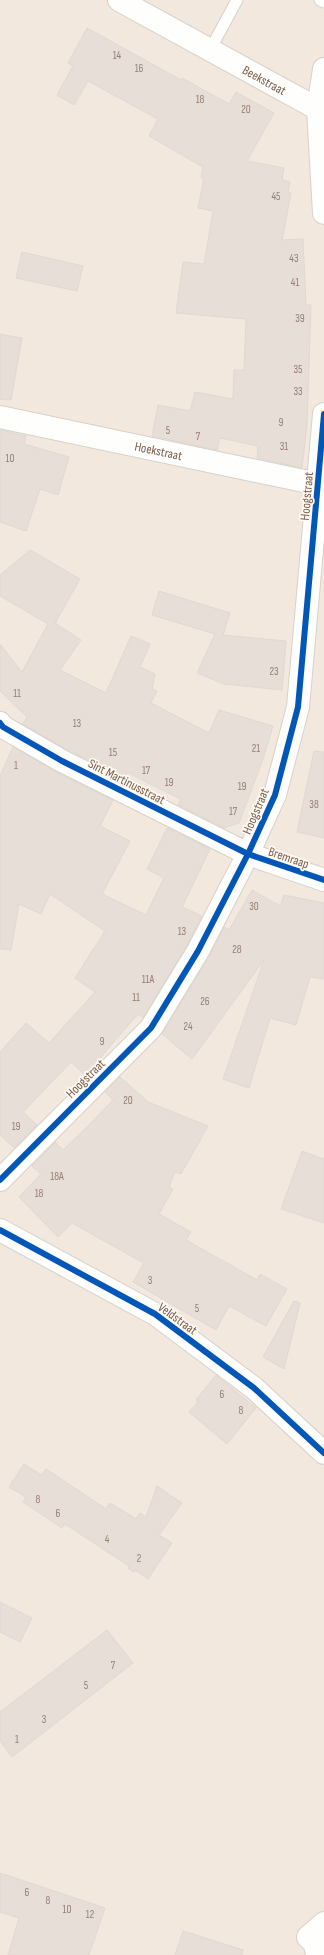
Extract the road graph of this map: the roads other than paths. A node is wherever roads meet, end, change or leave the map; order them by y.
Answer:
1 (119, 0) edge
2 (237, 0) edge
3 (320, 0) edge
4 (324, 2) edge
5 (210, 50) junction
6 (324, 69) edge
7 (318, 109) junction
8 (324, 213) edge
9 (324, 414) edge
10 (0, 416) edge
11 (318, 484) junction
12 (1, 728) edge
13 (248, 854) junction
14 (324, 880) edge
15 (0, 1180) edge
16 (0, 1230) edge
17 (324, 1453) edge

1 - 5 street, Beekstraat
2 - 5 lane
3 - 4 lane
5 - 7 street, Beekstraat
6 - 7 street
7 - 8 street
9 - 11 street, Hoogstraat
10 - 11 street, Hoekstraat
11 - 13 street, Hoogstraat
12 - 13 street, Sint Martinusstraat
13 - 14 street, Bremraap
13 - 15 street, Hoogstraat
16 - 17 street, Veldstraat

